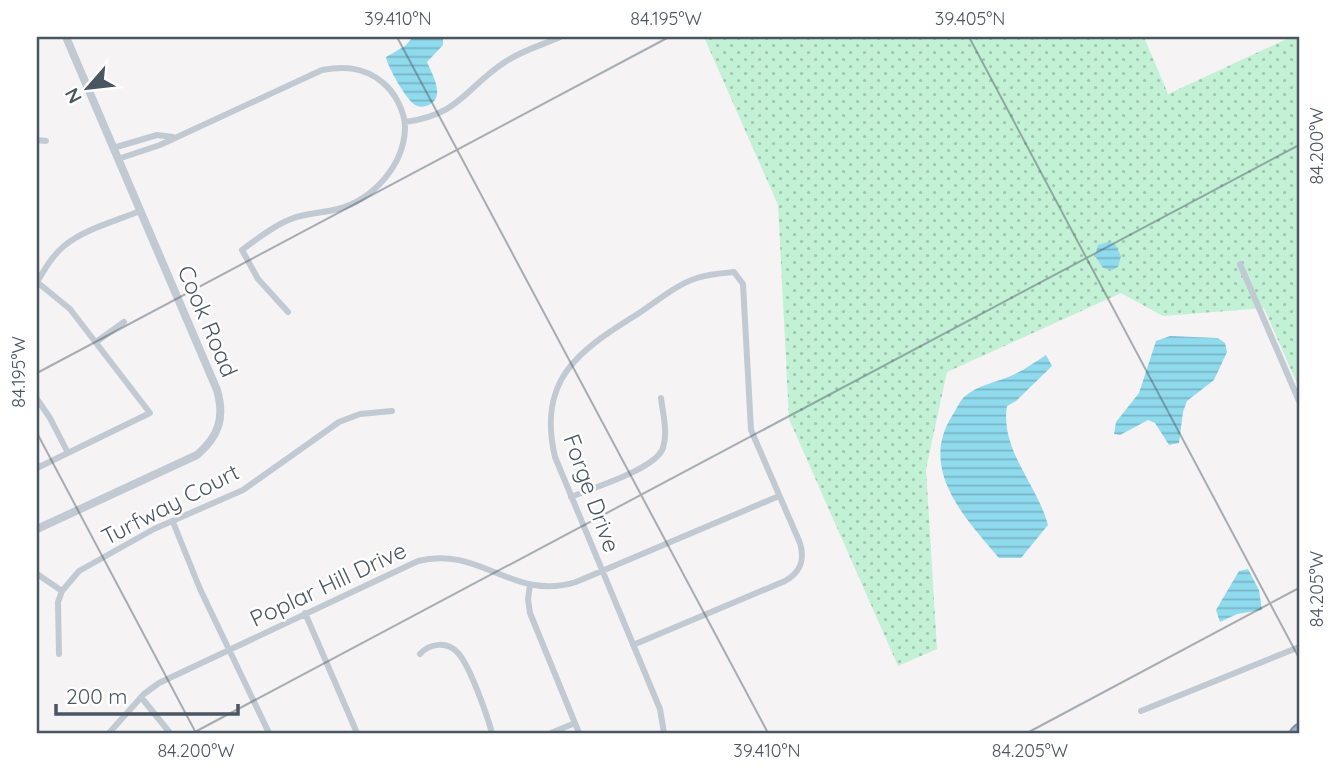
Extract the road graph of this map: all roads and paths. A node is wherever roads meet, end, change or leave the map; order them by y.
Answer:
1 (66, 37) edge
2 (559, 37) edge
3 (405, 122) junction
4 (173, 137) junction
5 (37, 140) edge
6 (46, 141) dead end
7 (113, 148) junction
8 (118, 159) junction
9 (140, 211) junction
10 (1240, 264) dead end
11 (37, 282) edge
12 (288, 312) dead end
13 (124, 322) dead end
14 (96, 342) junction
15 (661, 398) dead end
16 (37, 399) edge
17 (1299, 401) edge
18 (392, 411) dead end
19 (68, 453) junction
20 (37, 468) edge
21 (571, 496) junction
22 (779, 496) junction
23 (173, 522) junction
24 (37, 529) edge
25 (602, 571) junction
26 (37, 574) edge
27 (530, 585) junction
28 (62, 591) junction
29 (305, 613) junction
30 (634, 645) junction
31 (1299, 647) edge
32 (229, 649) junction
33 (60, 654) dead end
34 (420, 654) dead end
35 (141, 697) junction
36 (1141, 711) dead end
37 (575, 723) junction
38 (109, 733) edge
39 (170, 733) edge
40 (269, 733) edge
41 (357, 733) edge
42 (492, 733) edge
43 (551, 733) edge
44 (579, 733) edge
45 (664, 733) edge

1 - 7 street, Cook Road
2 - 3 street
3 - 4 street
3 - 12 street
4 - 7 street
4 - 8 street
5 - 6 street
7 - 8 street, Cook Road
8 - 9 street, Cook Road
9 - 11 street
9 - 24 street, Cook Road
10 - 17 street
11 - 14 street
13 - 14 street
14 - 19 street
15 - 21 street
16 - 19 street
18 - 23 street, Turfway Court
19 - 20 street
21 - 22 street, Forge Drive
21 - 25 street, Forge Drive
22 - 25 street, Poplar Hill Drive
22 - 30 street
23 - 28 street, Turfway Court
23 - 32 street
25 - 27 street, Poplar Hill Drive
25 - 30 street, Forge Drive
26 - 28 street
27 - 29 street, Poplar Hill Drive
27 - 37 street
28 - 33 street
29 - 32 street, Poplar Hill Drive
29 - 41 street
30 - 45 street, Forge Drive
31 - 36 street
32 - 35 street, Poplar Hill Drive
32 - 40 street
34 - 42 street
35 - 38 street, Poplar Hill Drive
35 - 39 street
37 - 43 street
37 - 44 street

